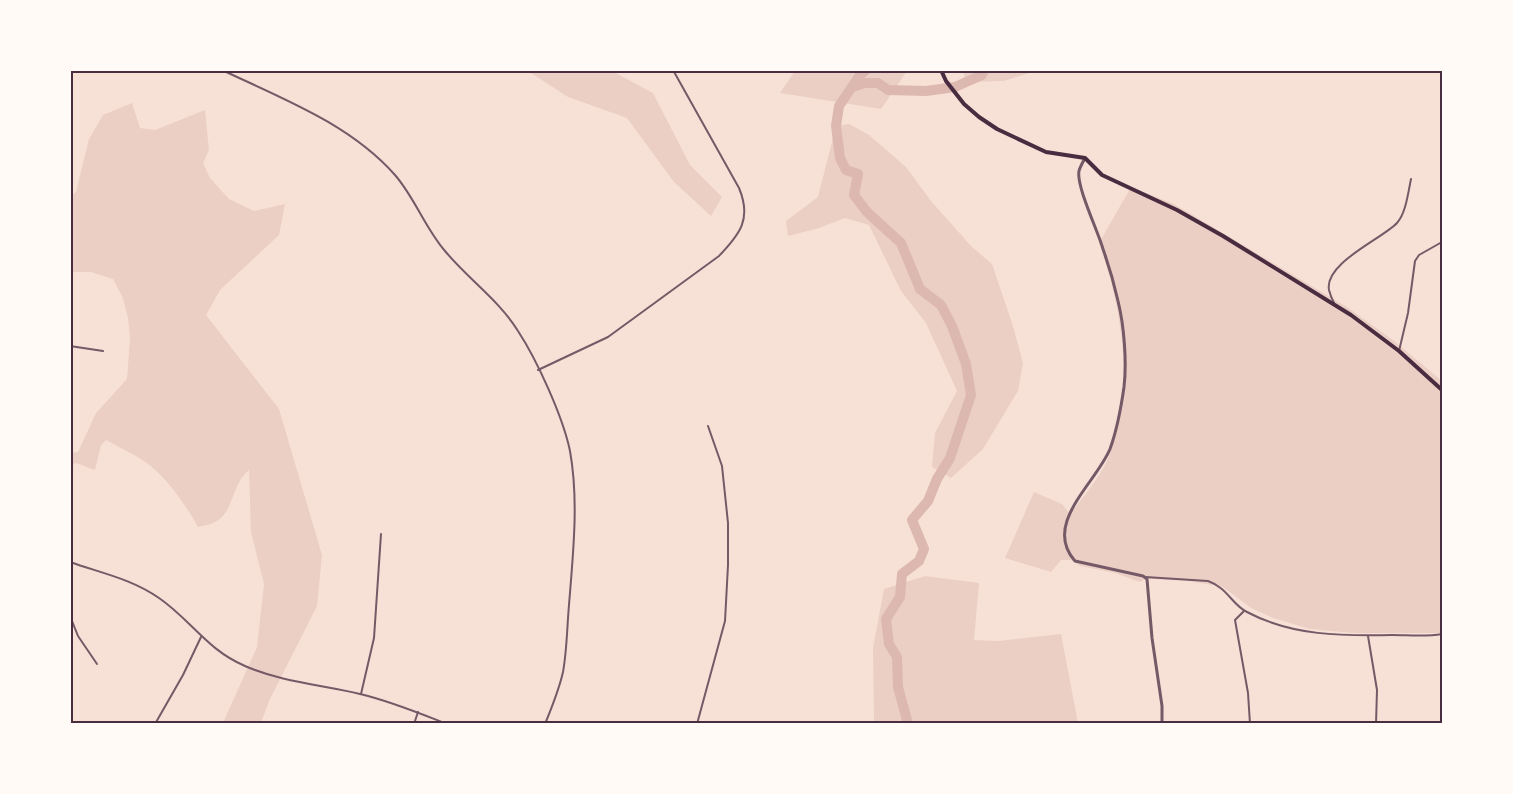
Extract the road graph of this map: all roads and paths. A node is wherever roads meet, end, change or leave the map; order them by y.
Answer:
1 (222, 70) edge
2 (673, 70) edge
3 (941, 70) edge
4 (1085, 158) junction
5 (1411, 179) dead end
6 (1443, 242) edge
7 (1334, 305) junction
8 (70, 346) edge
9 (103, 351) dead end
10 (1399, 351) junction
11 (538, 370) junction
12 (1443, 390) edge
13 (708, 426) dead end
14 (381, 534) dead end
15 (70, 562) edge
16 (1145, 576) junction
17 (1244, 611) junction
18 (70, 616) edge
19 (1443, 634) edge
20 (1368, 636) junction
21 (201, 637) junction
22 (97, 664) dead end
23 (361, 694) junction
24 (418, 712) junction
25 (155, 723) edge
26 (414, 723) edge
27 (447, 723) edge
28 (545, 723) edge
29 (697, 723) edge
30 (1162, 723) edge
31 (1250, 723) edge
32 (1376, 723) edge

1 - 11 street
2 - 11 street
3 - 4 main road
4 - 7 main road
4 - 16 street
5 - 7 street
6 - 10 street
7 - 10 main road
8 - 9 street
10 - 12 main road
11 - 28 street
13 - 29 street
14 - 23 street
15 - 21 street
16 - 17 street
16 - 30 street
17 - 20 street
17 - 31 street
18 - 22 street
19 - 20 street
20 - 32 street
21 - 23 street
21 - 25 street
23 - 24 street
24 - 26 street
24 - 27 street

